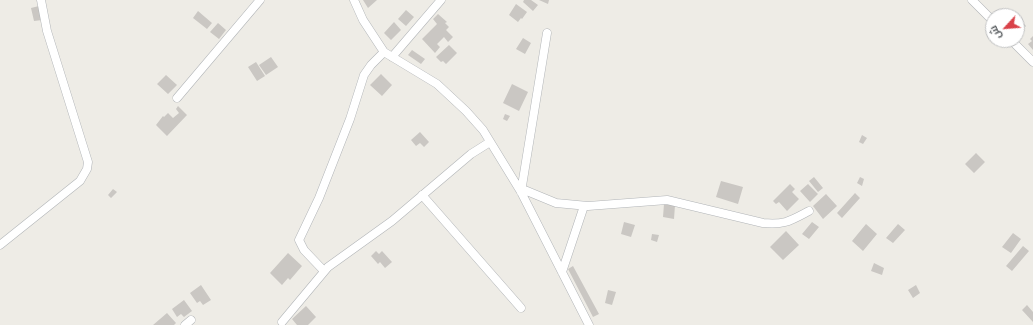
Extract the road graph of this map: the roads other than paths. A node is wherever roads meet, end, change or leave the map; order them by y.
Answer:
1 (41, 0) edge
2 (260, 0) edge
3 (354, 0) edge
4 (441, 0) edge
5 (972, 0) edge
6 (985, 13) edge
7 (547, 33) dead end
8 (1020, 48) edge
9 (384, 52) junction
10 (392, 57) junction
11 (1033, 62) edge
12 (177, 98) dead end
13 (490, 142) junction
14 (521, 190) junction
15 (422, 196) junction
16 (584, 206) junction
17 (809, 211) dead end
18 (0, 245) edge
19 (324, 271) junction
20 (562, 272) junction
21 (521, 308) dead end
22 (282, 322) dead end
23 (589, 325) edge

1 - 18 street
2 - 12 street
3 - 9 street
4 - 10 street
5 - 6 street
7 - 14 street
8 - 11 street
9 - 10 street
9 - 19 street
10 - 13 street
13 - 14 street
13 - 15 street
14 - 16 street
14 - 20 street
15 - 19 street
15 - 21 street
16 - 17 street
16 - 20 street
19 - 22 street
20 - 23 street

